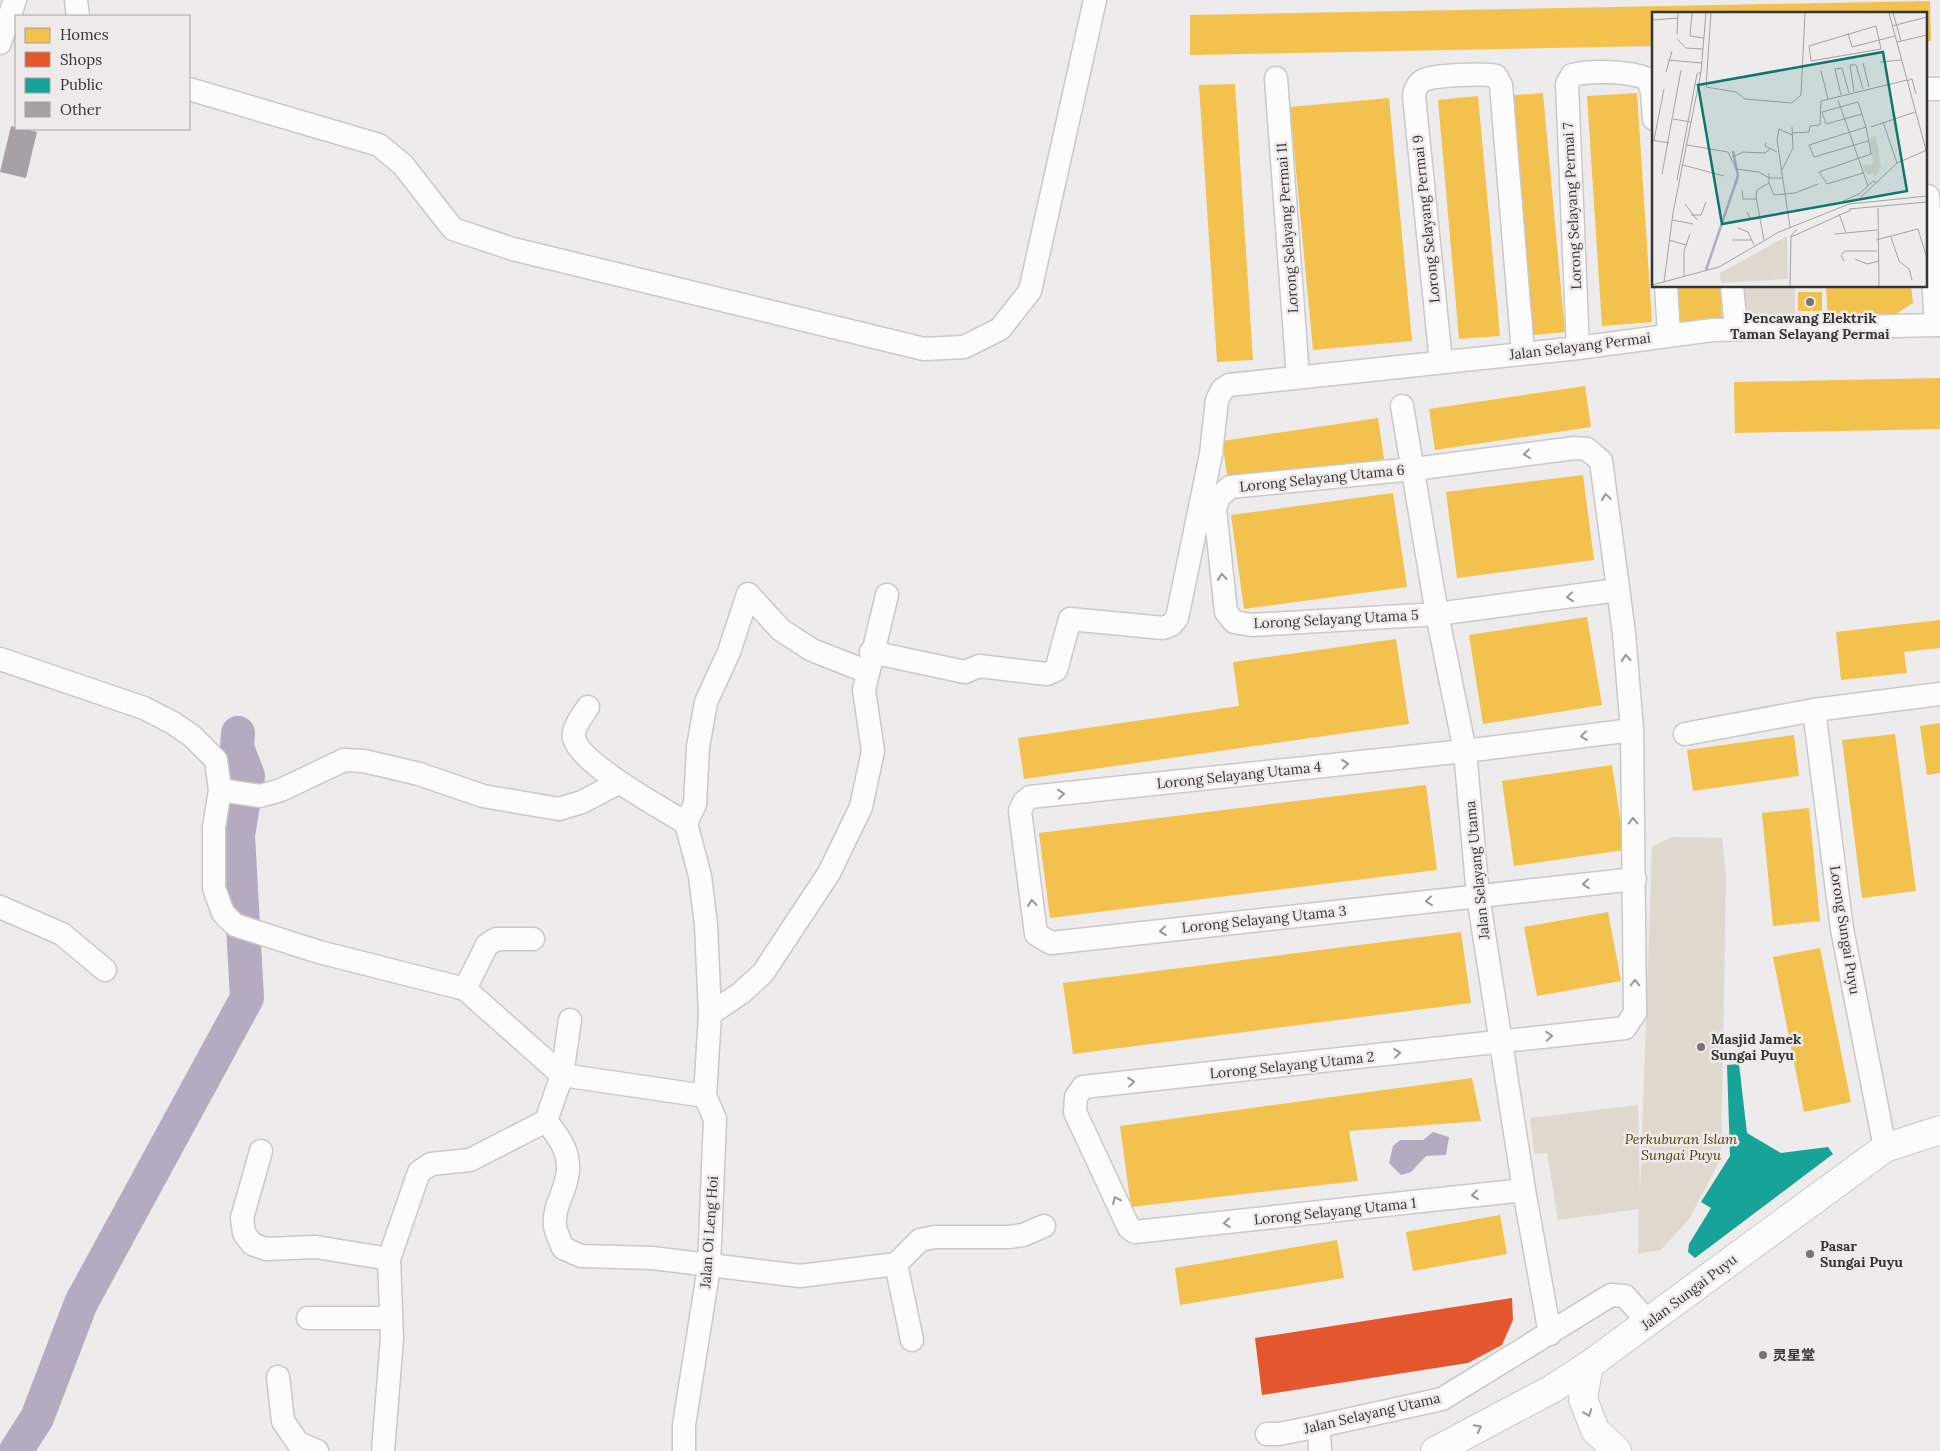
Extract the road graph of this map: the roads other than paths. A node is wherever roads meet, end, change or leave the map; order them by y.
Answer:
1 (15, 0) edge
2 (76, 0) edge
3 (1095, 0) edge
4 (78, 15) edge
5 (0, 43) edge
6 (1276, 78) dead end
7 (190, 89) edge
8 (1652, 92) edge
9 (1928, 196) dead end
10 (1666, 288) edge
11 (1732, 288) edge
12 (1938, 325) edge
13 (1736, 329) junction
14 (1669, 335) junction
15 (1578, 348) junction
16 (1523, 353) junction
17 (1441, 362) junction
18 (1298, 378) junction
19 (1402, 406) dead end
20 (1414, 469) junction
21 (1618, 590) junction
22 (887, 595) dead end
23 (1437, 614) junction
24 (1234, 622) joint
25 (0, 659) edge
26 (870, 662) junction
27 (1940, 694) edge
28 (588, 707) dead end
29 (1814, 710) junction
30 (1632, 730) junction
31 (1685, 734) dead end
32 (1465, 752) junction
33 (618, 783) junction
34 (225, 790) junction
35 (686, 823) junction
36 (1635, 878) junction
37 (1478, 896) junction
38 (0, 907) edge
39 (533, 940) dead end
40 (1051, 943) joint
41 (105, 970) dead end
42 (465, 989) junction
43 (710, 1014) junction
44 (570, 1020) dead end
45 (1501, 1042) junction
46 (562, 1075) junction
47 (705, 1096) junction
48 (546, 1122) junction
49 (1940, 1130) edge
50 (1885, 1148) junction
51 (261, 1151) dead end
52 (1524, 1190) junction
53 (1044, 1226) dead end
54 (1146, 1232) joint
55 (389, 1258) junction
56 (896, 1264) junction
57 (709, 1266) junction
58 (308, 1318) dead end
59 (391, 1318) junction
60 (1648, 1322) junction
61 (1550, 1334) junction
62 (912, 1340) dead end
63 (1589, 1365) junction
64 (278, 1376) dead end
65 (1319, 1426) junction
66 (1267, 1434) dead end
67 (317, 1451) edge
68 (383, 1451) edge
69 (684, 1451) edge
70 (1320, 1451) edge
71 (1434, 1451) edge
72 (1617, 1451) edge

1 - 5 street
2 - 4 street
3 - 7 street
6 - 18 street, Lorong Selayang Permai 11
8 - 15 street, Lorong Selayang Permai 7
9 - 12 street
10 - 14 street
11 - 13 street
12 - 13 street, Jalan Selayang Permai
13 - 14 street, Jalan Selayang Permai
14 - 15 street, Jalan Selayang Permai
15 - 16 street, Jalan Selayang Permai
16 - 17 street, Jalan Selayang Permai
16 - 17 street, Lorong Selayang Permai 9
17 - 18 street, Jalan Selayang Permai
18 - 26 street, Jalan Selayang Permai
19 - 20 street, Jalan Selayang Utama
21 -> 20 street, Lorong Selayang Utama 6
20 - 23 street, Jalan Selayang Utama
24 -> 20 street, Lorong Selayang Utama 6
21 -> 23 street, Lorong Selayang Utama 5
30 -> 21 street
22 - 26 street
23 - 24 street, Lorong Selayang Utama 5
23 - 32 street, Jalan Selayang Utama
25 - 34 street
26 - 35 street
26 - 43 street
27 - 29 street
28 - 33 street
29 - 31 street
29 - 50 street, Lorong Sungai Puyu
30 -> 32 street, Lorong Selayang Utama 4
36 -> 30 street
32 - 37 street, Jalan Selayang Utama
40 -> 32 street, Lorong Selayang Utama 4
33 - 34 street
33 - 35 street
34 - 42 street
35 - 43 street, Jalan Oi Leng Hoi
36 -> 37 street, Lorong Selayang Utama 3
45 -> 36 street, Lorong Selayang Utama 2
37 -> 40 street, Lorong Selayang Utama 3
37 - 45 street, Jalan Selayang Utama
38 - 41 street
39 - 42 street
42 - 46 street
43 - 47 street, Jalan Oi Leng Hoi
44 - 46 street
45 - 52 street, Jalan Selayang Utama
54 -> 45 street, Lorong Selayang Utama 2
46 - 47 street
46 - 48 street
47 - 57 street, Jalan Oi Leng Hoi
48 - 55 street
48 - 57 street
49 - 50 main road, Jalan Sungai Puyu
50 - 60 main road, Jalan Sungai Puyu
51 - 55 street
52 -> 54 street, Lorong Selayang Utama 1
52 - 61 street, Jalan Selayang Utama
53 - 56 street
55 - 59 street
56 - 57 street
56 - 62 street
57 - 69 street, Jalan Oi Leng Hoi
58 - 59 street
59 - 68 street
60 - 61 street, Jalan Selayang Utama
60 - 63 main road, Jalan Sungai Puyu
61 - 65 street, Jalan Selayang Utama
71 -> 63 main road, Jalan Sungai Puyu
63 -> 72 main road
64 - 67 street
65 - 66 street, Jalan Selayang Utama
65 - 70 street

